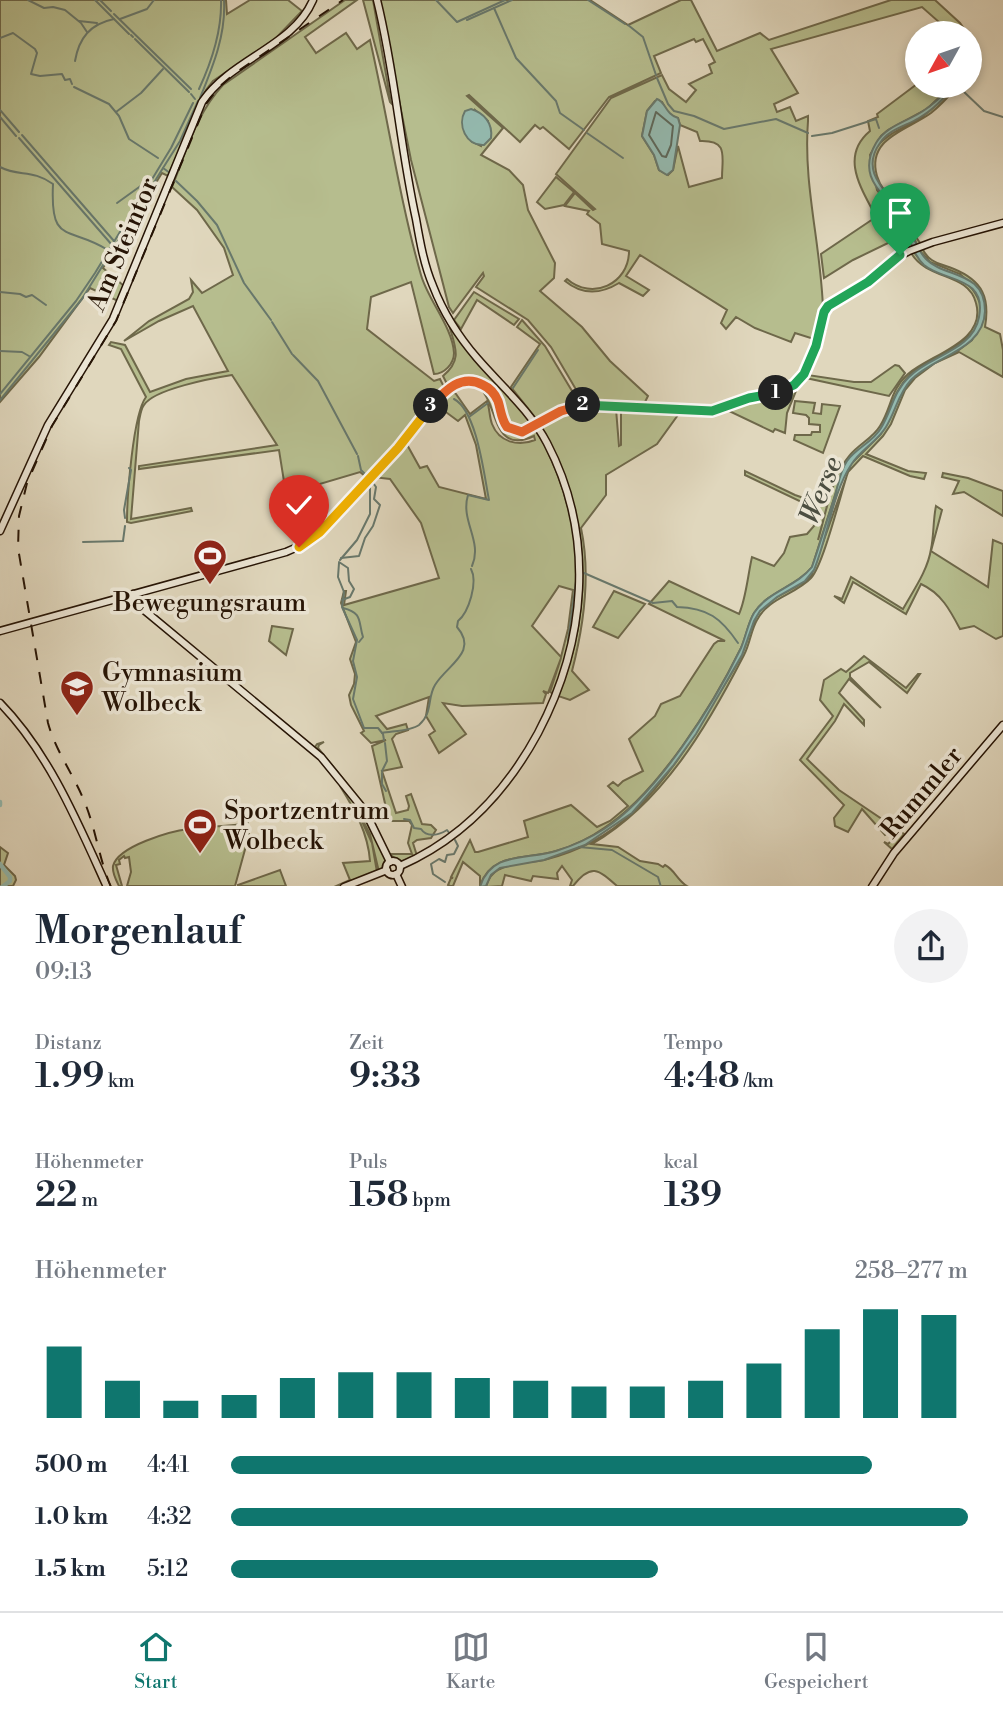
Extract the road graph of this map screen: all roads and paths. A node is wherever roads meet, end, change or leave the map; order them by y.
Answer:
1 (313, 0) edge
2 (377, 0) edge
3 (1003, 223) edge
4 (0, 531) edge
5 (133, 594) junction
6 (116, 599) junction
7 (139, 606) junction
8 (0, 631) edge
9 (0, 703) edge
10 (1003, 725) edge
11 (390, 862) junction
12 (400, 866) junction
13 (387, 870) junction
14 (396, 874) junction
15 (107, 886) edge
16 (347, 886) edge
17 (402, 886) edge
18 (873, 886) edge

1 - 4 street, Am Steintor
2 - 12 street
3 - 5 street, bridge
5 - 6 street
5 - 7 street
6 - 7 street
6 - 8 street
7 - 11 street
9 - 15 street
10 - 18 street, Rummler
11 - 12 street
11 - 13 street
12 - 14 street
13 - 14 street
13 - 16 street
14 - 17 street

